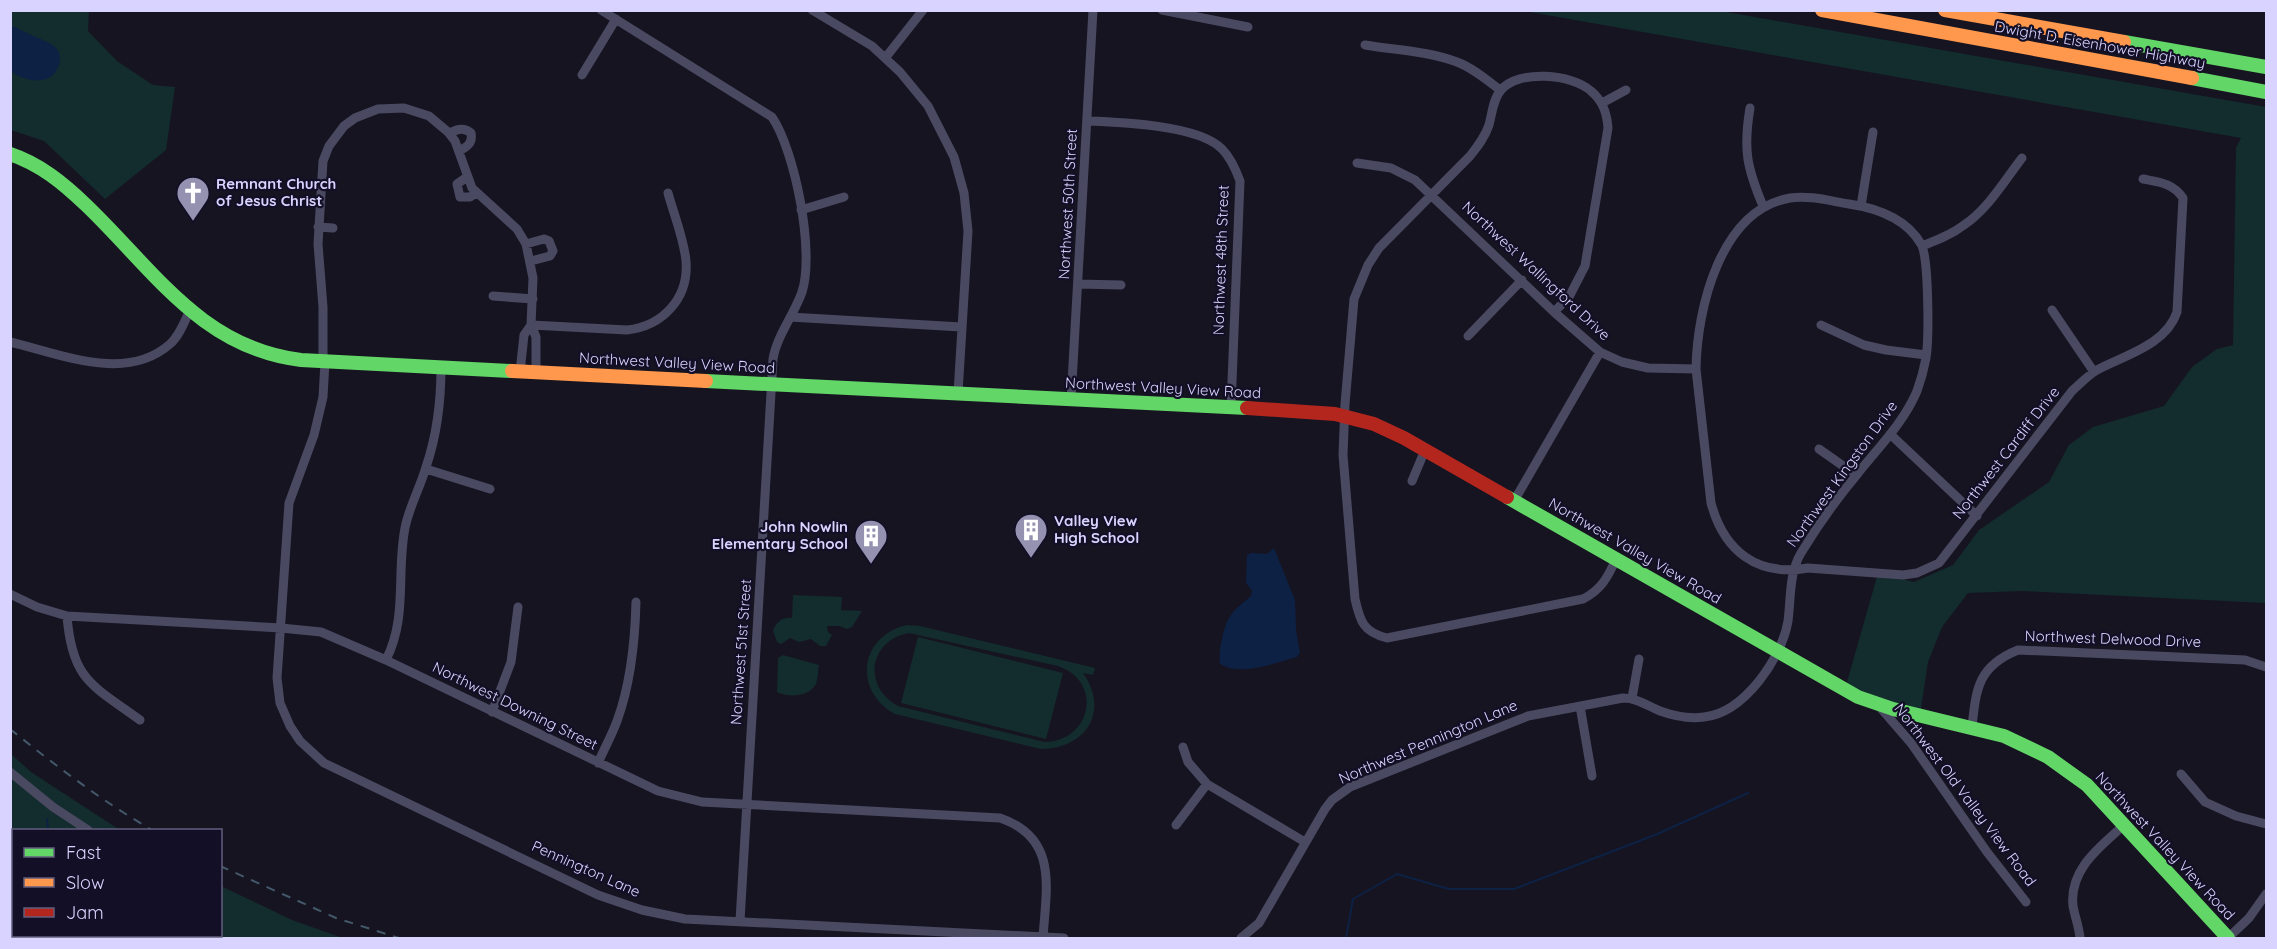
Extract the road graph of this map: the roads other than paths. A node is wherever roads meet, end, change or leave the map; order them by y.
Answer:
1 (601, 10) edge
2 (812, 10) edge
3 (923, 10) edge
4 (1094, 10) edge
5 (1162, 10) edge
6 (1822, 10) edge
7 (1945, 10) edge
8 (616, 19) junction
9 (1248, 27) dead end
10 (1365, 45) dead end
11 (886, 57) junction
12 (2266, 67) edge
13 (582, 75) dead end
14 (1500, 90) junction
15 (1626, 90) dead end
16 (2266, 92) edge
17 (1602, 103) junction
18 (1750, 108) dead end
19 (1087, 121) junction
20 (1873, 132) dead end
21 (450, 133) junction
22 (459, 151) junction
23 (10, 154) edge
24 (2022, 158) dead end
25 (1357, 163) dead end
26 (467, 177) junction
27 (2143, 179) dead end
28 (476, 193) junction
29 (668, 194) dead end
30 (1431, 194) junction
31 (844, 197) dead end
32 (1763, 206) junction
33 (1861, 206) junction
34 (801, 210) junction
35 (318, 228) junction
36 (333, 228) dead end
37 (526, 244) junction
38 (1922, 246) junction
39 (531, 261) junction
40 (1522, 280) junction
41 (1078, 284) junction
42 (1121, 285) dead end
43 (493, 296) dead end
44 (533, 299) junction
45 (2052, 310) dead end
46 (189, 312) junction
47 (1554, 312) junction
48 (790, 317) junction
49 (531, 325) junction
50 (1821, 325) dead end
51 (962, 327) junction
52 (1468, 336) dead end
53 (10, 342) edge
54 (1600, 352) junction
55 (1926, 355) junction
56 (325, 362) junction
57 (441, 367) junction
58 (1696, 369) junction
59 (520, 372) junction
60 (2094, 372) junction
61 (536, 373) junction
62 (771, 385) junction
63 (958, 393) junction
64 (1071, 400) junction
65 (1231, 407) junction
66 (1344, 415) junction
67 (1890, 434) junction
68 (1819, 449) dead end
69 (1425, 450) junction
70 (426, 469) junction
71 (1856, 476) junction
72 (1412, 481) dead end
73 (490, 489) dead end
74 (1514, 501) junction
75 (1977, 516) junction
76 (1616, 559) junction
77 (1793, 571) junction
78 (10, 594) edge
79 (636, 602) dead end
80 (518, 607) dead end
81 (67, 616) junction
82 (281, 628) junction
83 (1777, 652) junction
84 (1640, 659) dead end
85 (386, 660) junction
86 (2266, 667) edge
87 (1632, 698) junction
88 (1580, 706) junction
89 (1879, 706) junction
90 (492, 712) junction
91 (140, 720) dead end
92 (1972, 727) junction
93 (1182, 747) dead end
94 (598, 763) junction
95 (10, 772) edge
96 (2181, 774) dead end
97 (1592, 776) dead end
98 (1207, 784) junction
99 (746, 804) junction
100 (2266, 824) edge
101 (1176, 825) dead end
102 (2124, 825) junction
103 (85, 829) edge
104 (1305, 842) junction
105 (2266, 894) edge
106 (2026, 902) dead end
107 (740, 921) junction
108 (1043, 938) edge
109 (1064, 939) edge
110 (1242, 939) edge
111 (2080, 939) edge
112 (2228, 939) edge

1 - 8 street, Northwest 51st Street
2 - 11 street
3 - 11 street
4 - 19 street, Northwest 50th Street
5 - 9 street
6 - 16 main road, Dwight D. Eisenhower Highway
7 - 12 main road, Dwight D. Eisenhower Highway
8 - 13 street
8 - 34 street, Northwest 51st Street
10 - 14 street
11 - 51 street
14 - 17 street
14 - 30 street
15 - 17 street
17 - 47 street
18 - 32 street
19 - 41 street, Northwest 50th Street
19 - 65 street, Northwest 48th Street
20 - 33 street
21 - 22 street
21 - 22 street
21 - 35 street, Pennington Lane
22 - 26 street
23 - 46 main road, Northwest Valley View Road
24 - 38 street
25 - 30 street, Northwest Wallingford Drive
26 - 28 street
26 - 28 street
27 - 60 street, Northwest Cardiff Drive
28 - 37 street
29 - 49 street
30 - 40 street, Northwest Wallingford Drive
30 - 66 street
31 - 34 street
32 - 33 street
32 - 58 street, Northwest Cardiff Drive
33 - 38 street
34 - 48 street, Northwest 51st Street
35 - 36 street
35 - 56 street, Pennington Lane
37 - 39 street
37 - 39 street
38 - 55 street, Northwest Kingston Drive
39 - 44 street
40 - 47 street, Northwest Wallingford Drive
40 - 52 street
41 - 42 street
41 - 64 street, Northwest 50th Street
43 - 44 street
44 - 49 street
45 - 60 street
46 - 53 street
46 - 56 main road, Northwest Valley View Road
47 - 54 street, Northwest Wallingford Drive
48 - 51 street
48 - 62 street, Northwest 51st Street
49 - 59 street
49 - 61 street
50 - 55 street
51 - 63 street
54 - 58 street, Northwest Wallingford Drive
54 - 74 street
55 - 67 street, Northwest Kingston Drive
56 - 57 main road, Northwest Valley View Road
56 - 82 street, Pennington Lane
57 - 59 main road, Northwest Valley View Road
57 - 70 street
58 - 77 street, Northwest Cardiff Drive
59 - 61 main road, Northwest Valley View Road
60 - 75 street, Northwest Cardiff Drive
61 - 62 main road, Northwest Valley View Road
62 - 63 main road, Northwest Valley View Road
62 - 99 street, Northwest 51st Street
63 - 64 main road, Northwest Valley View Road
64 - 65 main road, Northwest Valley View Road
65 - 66 main road, Northwest Valley View Road
66 - 69 main road, Northwest Valley View Road
66 - 76 street
67 - 71 street, Northwest Kingston Drive
67 - 75 street
68 - 71 street
69 - 72 street
69 - 74 main road, Northwest Valley View Road
70 - 73 street
70 - 85 street
71 - 77 street, Northwest Kingston Drive
74 - 76 main road, Northwest Valley View Road
75 - 77 street, Northwest Cardiff Drive
76 - 83 main road, Northwest Valley View Road
77 - 83 street, Northwest Kingston Drive
78 - 81 street, Northwest Downing Street
79 - 94 street
80 - 90 street
81 - 82 street, Northwest Downing Street
81 - 91 street
82 - 85 street, Northwest Downing Street
82 - 107 street, Pennington Lane
83 - 87 street
83 - 89 main road, Northwest Valley View Road
84 - 87 street
85 - 90 street, Northwest Downing Street
86 - 92 street, Northwest Delwood Drive
87 - 88 street, Northwest Pennington Lane
88 - 97 street
88 - 104 street, Northwest Pennington Lane
89 - 92 main road, Northwest Valley View Road
89 - 106 street, Northwest Old Valley View Road
90 - 94 street, Northwest Downing Street
92 - 102 main road, Northwest Valley View Road
93 - 98 street
94 - 99 street, Northwest Downing Street
95 - 103 street
96 - 100 street
98 - 101 street
98 - 104 street
99 - 107 street, Northwest 51st Street
99 - 108 street, Northwest Downing Street
102 - 111 street
102 - 112 main road, Northwest Valley View Road
104 - 110 street, Northwest Pennington Lane
105 - 112 street
107 - 108 street, Pennington Lane
108 - 109 street

